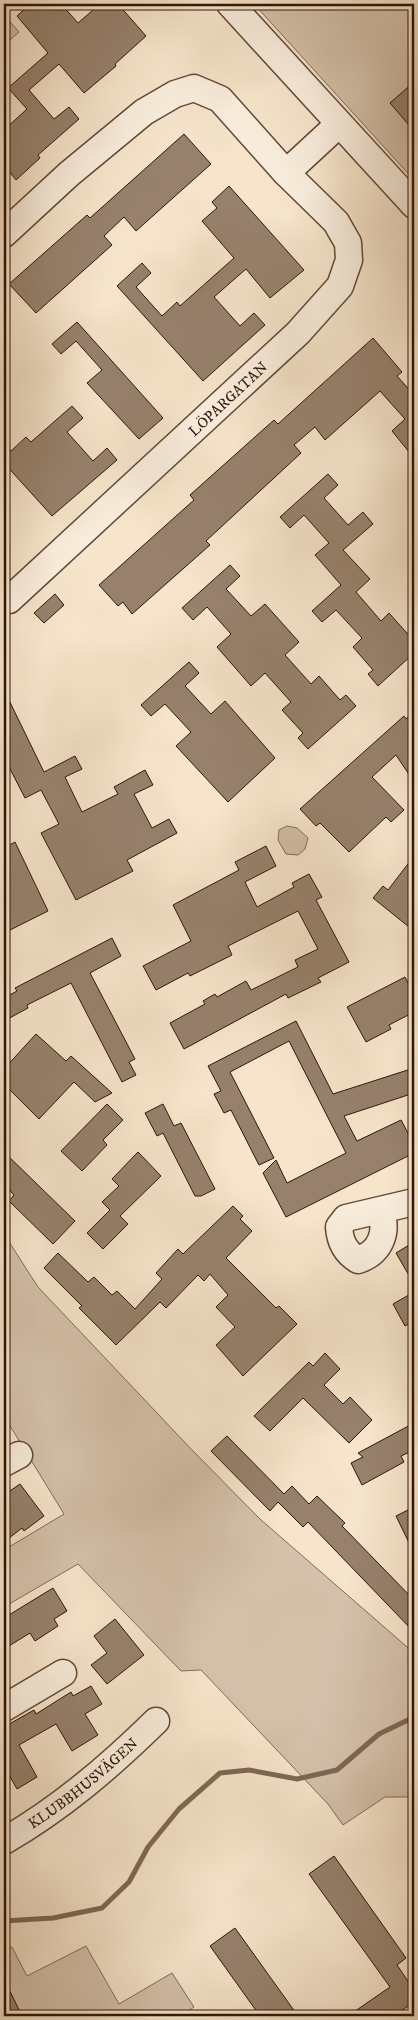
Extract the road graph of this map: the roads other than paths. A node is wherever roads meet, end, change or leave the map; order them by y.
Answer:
1 (230, 4) edge
2 (339, 124) junction
3 (286, 173) junction
4 (414, 206) edge
5 (4, 234) edge
6 (9, 600) dead end
7 (414, 1202) edge
8 (380, 1211) dead end
9 (63, 1673) dead end
10 (4, 1708) edge
11 (156, 1720) dead end
12 (4, 1841) edge

1 - 2 street
2 - 3 street
2 - 4 street
3 - 5 street, LÖPARGATAN
3 - 6 street, LÖPARGATAN
7 - 8 street
9 - 10 street
11 - 12 street, KLUBBHUSVÄGEN

